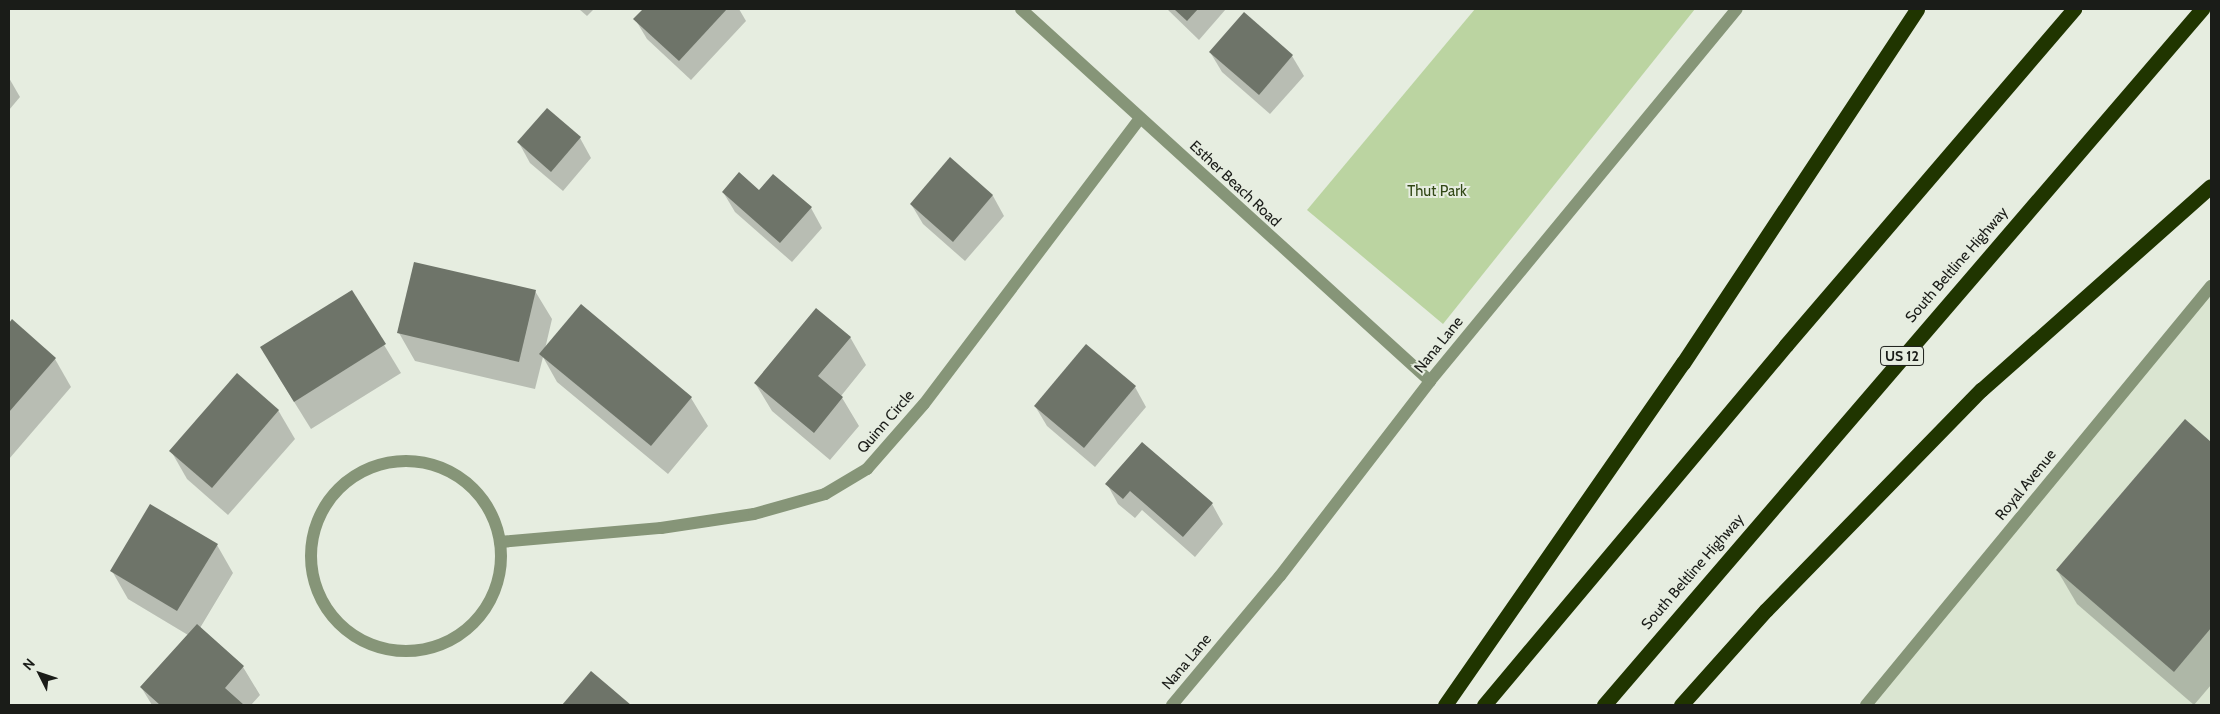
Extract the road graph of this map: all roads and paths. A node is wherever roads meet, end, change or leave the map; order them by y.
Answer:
1 (1020, 9) edge
2 (1737, 9) edge
3 (1917, 9) edge
4 (2074, 9) edge
5 (2202, 9) edge
6 (1140, 118) junction
7 (2211, 186) edge
8 (2211, 286) edge
9 (1430, 380) junction
10 (500, 542) junction
11 (1172, 705) edge
12 (1444, 705) edge
13 (1484, 705) edge
14 (1604, 705) edge
15 (1681, 705) edge
16 (1866, 705) edge

1 - 6 street, Esther Beach Road
2 - 9 street, Nana Lane
3 - 12 highway
4 - 13 highway
5 - 14 highway, South Beltline Highway / US 12
6 - 9 street, Esther Beach Road
6 - 10 street, Quinn Circle
7 - 15 highway
8 - 16 street, Royal Avenue
9 - 11 street, Nana Lane
10 - 10 street

